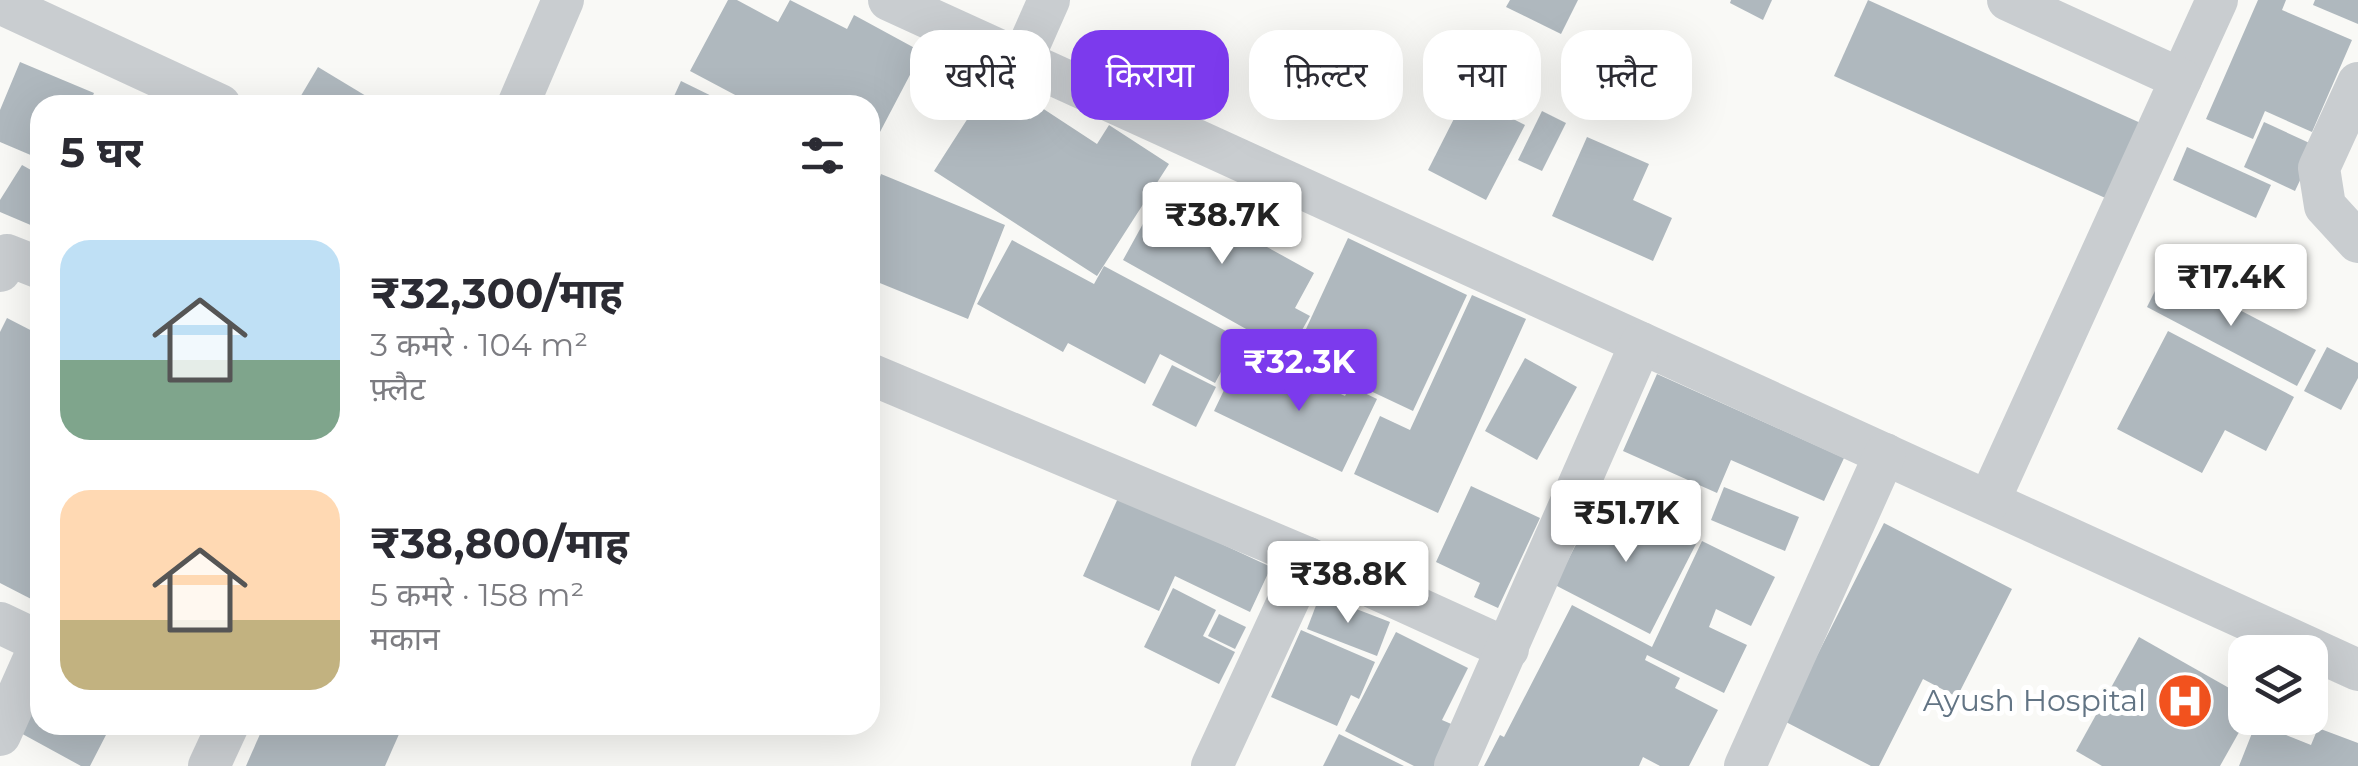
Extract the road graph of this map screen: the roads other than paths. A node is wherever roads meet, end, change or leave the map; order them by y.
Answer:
1 (563, 0) edge
2 (888, 0) edge
3 (1049, 0) edge
4 (2008, 0) edge
5 (2217, 0) edge
6 (0, 3) edge
7 (954, 30) edge
8 (1036, 30) edge
9 (1051, 74) edge
10 (2182, 79) junction
11 (2358, 83) edge
12 (198, 95) edge
13 (522, 95) edge
14 (2358, 242) edge
15 (1640, 343) junction
16 (880, 378) edge
17 (1885, 454) junction
18 (1989, 501) junction
19 (1308, 558) junction
20 (0, 623) edge
21 (30, 638) edge
22 (1508, 649) junction
23 (30, 666) edge
24 (2358, 670) edge
25 (0, 735) edge
26 (223, 735) edge
27 (1754, 764) edge
28 (208, 766) edge
29 (1212, 766) edge
30 (1455, 766) edge

1 - 13 street
2 - 7 street
3 - 8 street
4 - 10 street
5 - 10 street
6 - 12 street
9 - 15 street
10 - 18 street
11 - 14 street
15 - 17 street
15 - 22 street
16 - 19 street
17 - 18 street
17 - 27 street
18 - 24 street
19 - 22 street
19 - 29 street
20 - 21 street
22 - 30 street
23 - 25 street
26 - 28 street

